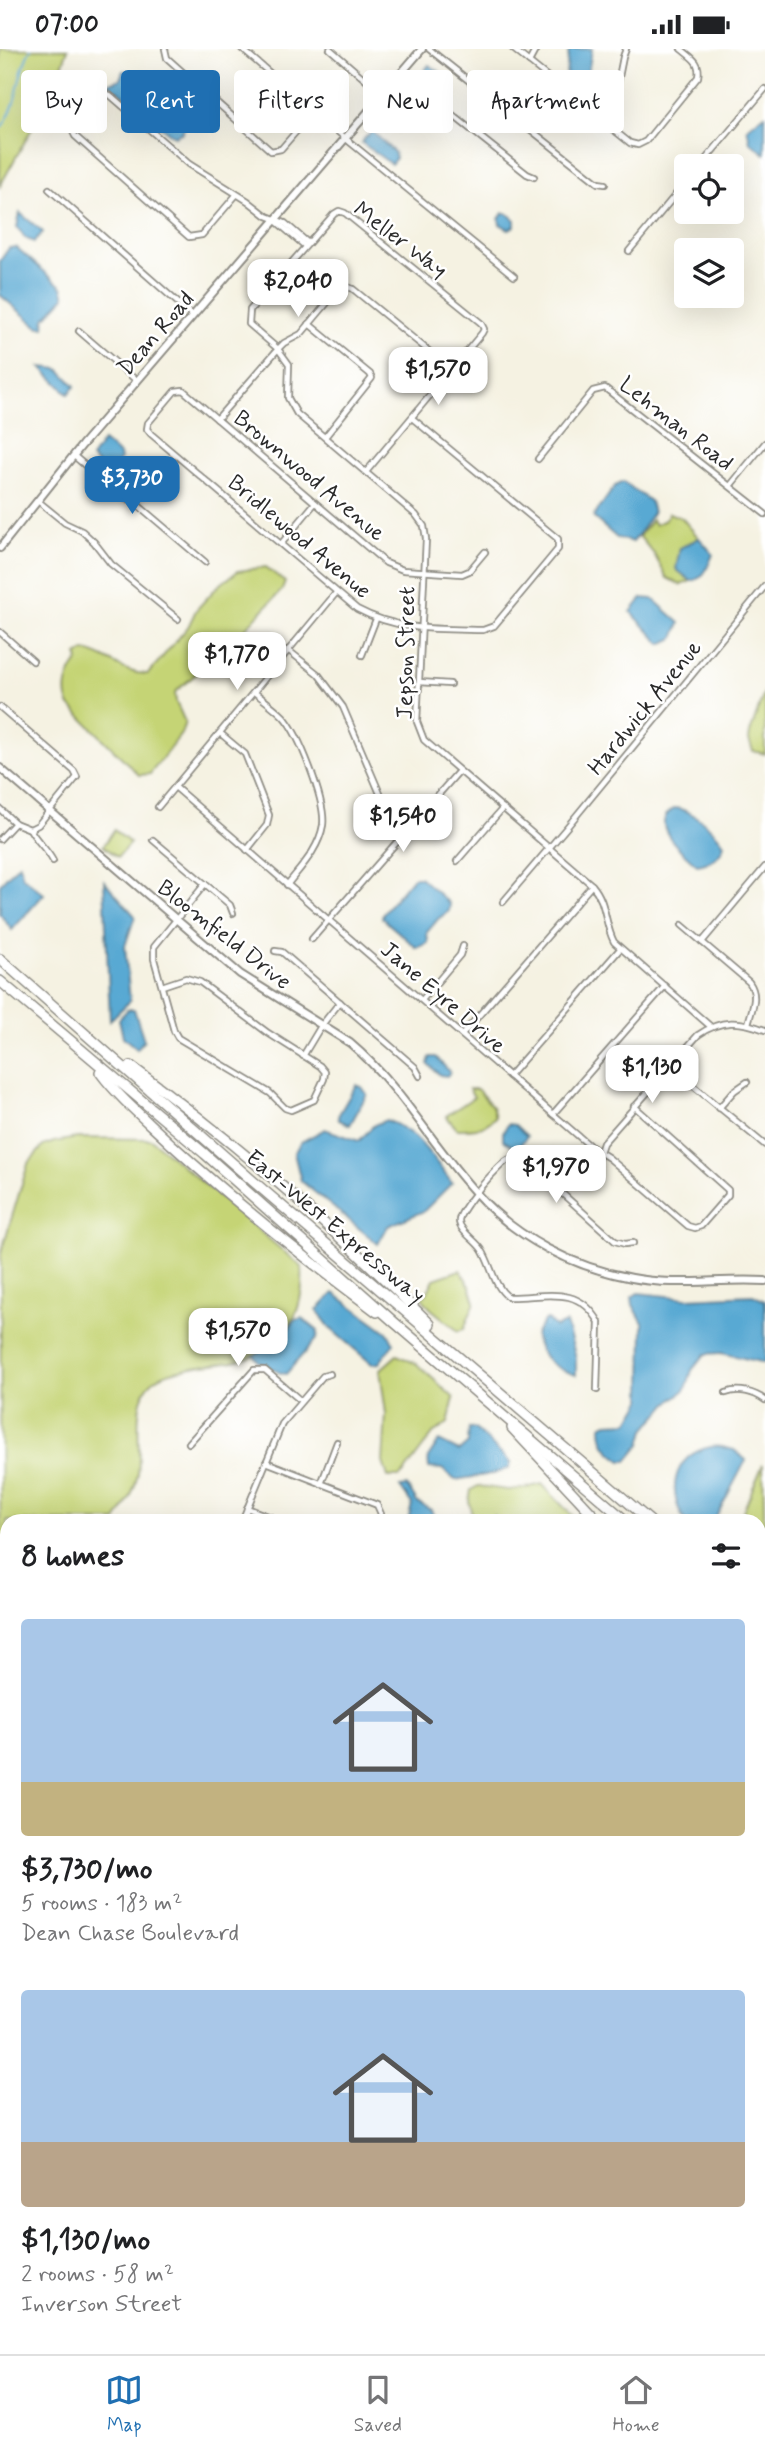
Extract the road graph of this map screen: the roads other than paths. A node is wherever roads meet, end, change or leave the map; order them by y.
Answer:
1 (164, 49) edge
2 (242, 49) edge
3 (330, 49) edge
4 (422, 49) edge
5 (429, 49) edge
6 (513, 49) edge
7 (536, 49) edge
8 (626, 49) edge
9 (681, 49) edge
10 (529, 62) junction
11 (266, 70) edge
12 (404, 70) edge
13 (539, 70) edge
14 (620, 70) edge
15 (363, 78) edge
16 (765, 89) edge
17 (453, 115) edge
18 (234, 118) edge
19 (363, 118) edge
20 (251, 133) edge
21 (295, 133) edge
22 (339, 133) edge
23 (618, 133) edge
24 (345, 138) junction
25 (710, 154) edge
26 (534, 177) dead end
27 (605, 184) dead end
28 (49, 189) dead end
29 (237, 194) junction
30 (674, 197) edge
31 (275, 220) junction
32 (306, 245) junction
33 (629, 251) dead end
34 (514, 277) dead end
35 (192, 316) junction
36 (309, 324) junction
37 (79, 331) dead end
38 (278, 349) junction
39 (452, 370) junction
40 (137, 381) junction
41 (179, 389) joint
42 (412, 418) junction
43 (218, 419) junction
44 (325, 437) junction
45 (765, 443) edge
46 (73, 455) junction
47 (538, 459) dead end
48 (366, 472) junction
49 (730, 486) junction
50 (37, 500) junction
51 (315, 503) junction
52 (765, 515) edge
53 (281, 544) junction
54 (0, 548) edge
55 (485, 552) dead end
56 (205, 562) dead end
57 (424, 573) junction
58 (765, 586) edge
59 (336, 593) junction
60 (178, 619) dead end
61 (376, 619) junction
62 (422, 628) junction
63 (0, 632) edge
64 (288, 650) junction
65 (362, 655) dead end
66 (33, 661) dead end
67 (419, 682) junction
68 (450, 684) dead end
69 (254, 692) junction
70 (0, 707) edge
71 (220, 733) junction
72 (0, 768) edge
73 (459, 771) junction
74 (175, 787) junction
75 (158, 807) dead end
76 (503, 808) junction
77 (0, 809) edge
78 (50, 811) junction
79 (15, 823) junction
80 (412, 825) junction
81 (30, 829) junction
82 (0, 839) edge
83 (153, 840) dead end
84 (549, 849) junction
85 (247, 850) junction
86 (53, 861) dead end
87 (457, 861) dead end
88 (765, 867) edge
89 (205, 884) junction
90 (287, 885) junction
91 (592, 885) junction
92 (503, 902) dead end
93 (233, 913) dead end
94 (175, 918) junction
95 (328, 920) junction
96 (682, 925) dead end
97 (312, 939) dead end
98 (702, 942) junction
99 (463, 946) dead end
100 (620, 949) junction
101 (275, 951) dead end
102 (0, 959) edge
103 (0, 981) edge
104 (162, 986) junction
105 (665, 986) junction
106 (422, 1000) junction
107 (340, 1002) junction
108 (748, 1024) junction
109 (321, 1025) junction
110 (710, 1026) junction
111 (765, 1030) edge
112 (462, 1035) junction
113 (105, 1050) junction
114 (303, 1056) junction
115 (93, 1061) junction
116 (669, 1066) junction
117 (420, 1076) dead end
118 (509, 1076) junction
119 (747, 1082) dead end
120 (634, 1106) junction
121 (719, 1108) junction
122 (553, 1114) junction
123 (765, 1145) edge
124 (600, 1152) junction
125 (587, 1172) dead end
126 (476, 1194) junction
127 (633, 1243) dead end
128 (765, 1281) edge
129 (394, 1321) junction
130 (440, 1340) junction
131 (330, 1374) dead end
132 (597, 1390) dead end
133 (726, 1393) dead end
134 (765, 1400) edge
135 (301, 1401) junction
136 (503, 1416) junction
137 (337, 1442) dead end
138 (189, 1443) dead end
139 (266, 1462) junction
140 (321, 1484) junction
141 (247, 1507) junction
142 (244, 1514) edge
143 (264, 1514) edge
144 (381, 1514) edge
145 (592, 1514) edge
146 (618, 1514) edge
147 (642, 1514) edge

1 - 18 street
2 - 11 street
3 - 15 street
4 - 12 street, Dean Road
5 - 27 street
6 - 10 street
7 - 10 street
8 - 14 street
9 - 23 street
10 - 13 street
16 - 25 street
17 - 26 street
19 - 24 street, Dean Road
20 - 21 street
22 - 24 street
24 - 31 street, Dean Road
24 - 34 street
28 - 35 street
29 - 29 street
29 - 31 street
30 - 33 street
31 - 32 street
31 - 35 street, Dean Road
32 - 38 street, Meller Way
32 - 39 street, Meller Way
35 - 40 street, Dean Road
36 - 38 street
36 - 39 street
36 - 44 street
37 - 40 street
38 - 43 street
38 - 44 street, Jepson Street
39 - 42 street
40 - 46 street, Dean Road
41 - 43 street, Brownwood Avenue
41 - 53 street, Bridlewood Avenue
42 - 48 street
42 - 62 street, Bridlewood Avenue
43 - 51 street, Brownwood Avenue
44 - 48 street, Jepson Street
45 - 49 street
46 - 50 street, Dean Road
46 - 56 street
47 - 49 street, Lehman Road
48 - 57 street, Jepson Street
49 - 52 street, Lehman Road
50 - 54 street, Dean Road
50 - 60 street
51 - 53 street
51 - 57 street, Brownwood Avenue
53 - 59 street, Bridlewood Avenue
55 - 57 street, Brownwood Avenue
57 - 62 street, Jepson Street
58 - 84 street, Hardwick Avenue
59 - 61 street, Bridlewood Avenue
59 - 64 street
61 - 62 street, Bridlewood Avenue
61 - 65 street
62 - 67 street, Jepson Street
63 - 66 street
64 - 69 street
64 - 80 street
67 - 68 street
67 - 73 street, Jepson Street
69 - 71 street
69 - 90 street
70 - 78 street
71 - 74 street
71 - 85 street
72 - 78 street, Bloomfield Drive
73 - 76 street, Jepson Street
73 - 80 street
74 - 75 street
74 - 85 street, Jane Eyre Drive
76 - 84 street, Jepson Street
76 - 87 street
77 - 79 street
78 - 81 street
78 - 94 street, Bloomfield Drive
79 - 81 street
79 - 82 street
80 - 95 street
81 - 86 street
83 - 89 street
84 - 91 street, Jepson Street
84 - 92 street, Hardwick Avenue
85 - 90 street, Jane Eyre Drive
88 - 98 street
89 - 93 street
89 - 94 street
90 - 95 street, Jane Eyre Drive
91 - 100 street, Jepson Street
91 - 112 street
94 - 104 street
94 - 109 street, Bloomfield Drive
95 - 97 street
95 - 106 street, Jane Eyre Drive
96 - 98 street
98 - 108 street
99 - 106 street
100 - 105 street, Jepson Street
100 - 118 street
101 - 107 street
102 - 113 highway, East-West Expressway
103 - 115 highway, East-West Expressway
104 - 114 street
104 - 114 street
105 - 110 street, Jepson Street
105 - 122 street
106 - 112 street, Jane Eyre Drive
107 - 109 street
107 - 117 street
108 - 110 street
108 - 111 street
109 - 114 street
109 - 126 street, Bloomfield Drive
110 - 116 street
112 - 118 street, Jane Eyre Drive
113 - 130 highway, East-West Expressway
113 - 130 highway
115 - 129 highway, East-West Expressway
115 - 129 highway
116 - 120 street
116 - 121 street
118 - 122 street, Jane Eyre Drive
119 - 121 street
120 - 124 street
120 - 124 street, Jane Eyre Drive
121 - 123 street
122 - 124 street, Jane Eyre Drive
124 - 125 street
126 - 127 street
126 - 128 street, Bloomfield Drive
126 - 132 street
129 - 136 highway, East-West Expressway
130 - 147 highway, East-West Expressway
131 - 135 street
133 - 134 street
135 - 138 street
135 - 139 street
136 - 145 highway
136 - 146 highway, East-West Expressway
137 - 140 street
139 - 140 street
139 - 141 street
140 - 144 street
141 - 142 street
141 - 143 street

